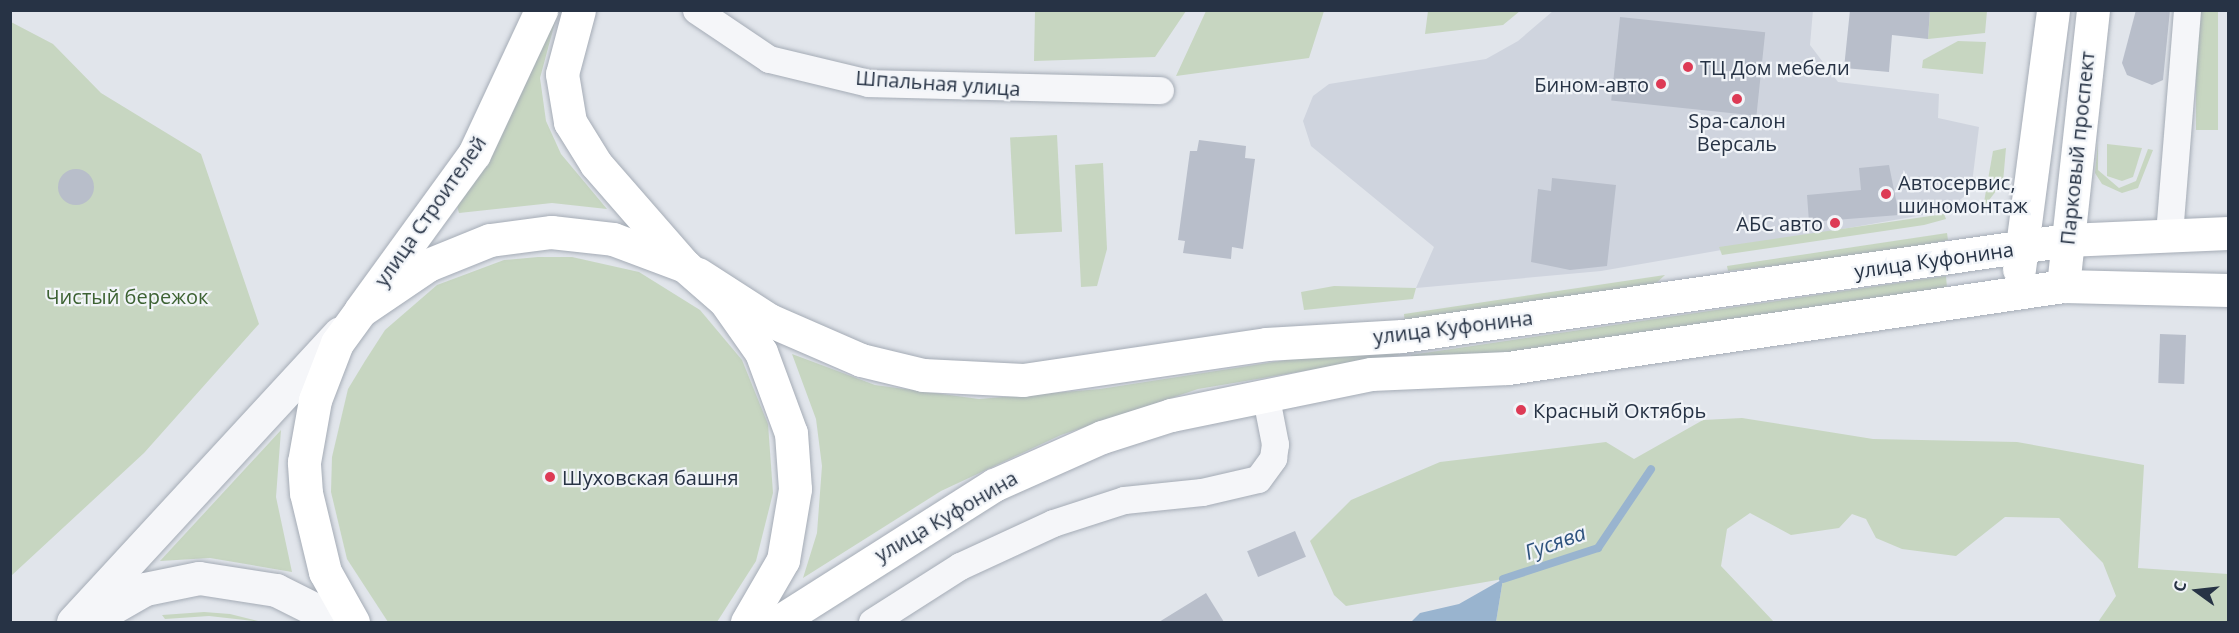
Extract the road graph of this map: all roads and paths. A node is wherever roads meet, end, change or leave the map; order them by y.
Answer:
1 (541, 10) edge
2 (579, 10) edge
3 (696, 10) edge
4 (2053, 10) edge
5 (2093, 10) edge
6 (2187, 10) edge
7 (1160, 90) dead end
8 (2229, 233) edge
9 (2169, 234) junction
10 (2067, 240) junction
11 (2021, 248) junction
12 (692, 270) junction
13 (2063, 286) junction
14 (2229, 290) edge
15 (2017, 291) junction
16 (356, 316) junction
17 (1265, 393) junction
18 (73, 622) edge
19 (87, 622) edge
20 (340, 622) edge
21 (353, 622) edge
22 (747, 622) edge
23 (778, 622) edge
24 (872, 622) edge

1 - 16 main road, улица Строителей
2 - 12 main road
3 - 7 street, Шпальная улица
4 - 11 main road, Парковый проспект
5 - 10 main road, Парковый проспект
6 - 9 street
8 - 9 main road, улица Куфонина
9 - 10 main road, улица Куфонина
10 - 11 main road, улица Куфонина
10 - 13 main road, Парковый проспект
11 - 12 main road, улица Куфонина
11 - 15 main road, Парковый проспект
12 - 16 main road
12 - 22 main road
13 - 14 main road, улица Куфонина
13 - 15 main road, улица Куфонина
15 - 17 main road, улица Куфонина
16 - 18 street
16 - 21 main road, улица Строителей
17 - 23 main road, улица Куфонина
17 - 24 street
19 - 20 street

